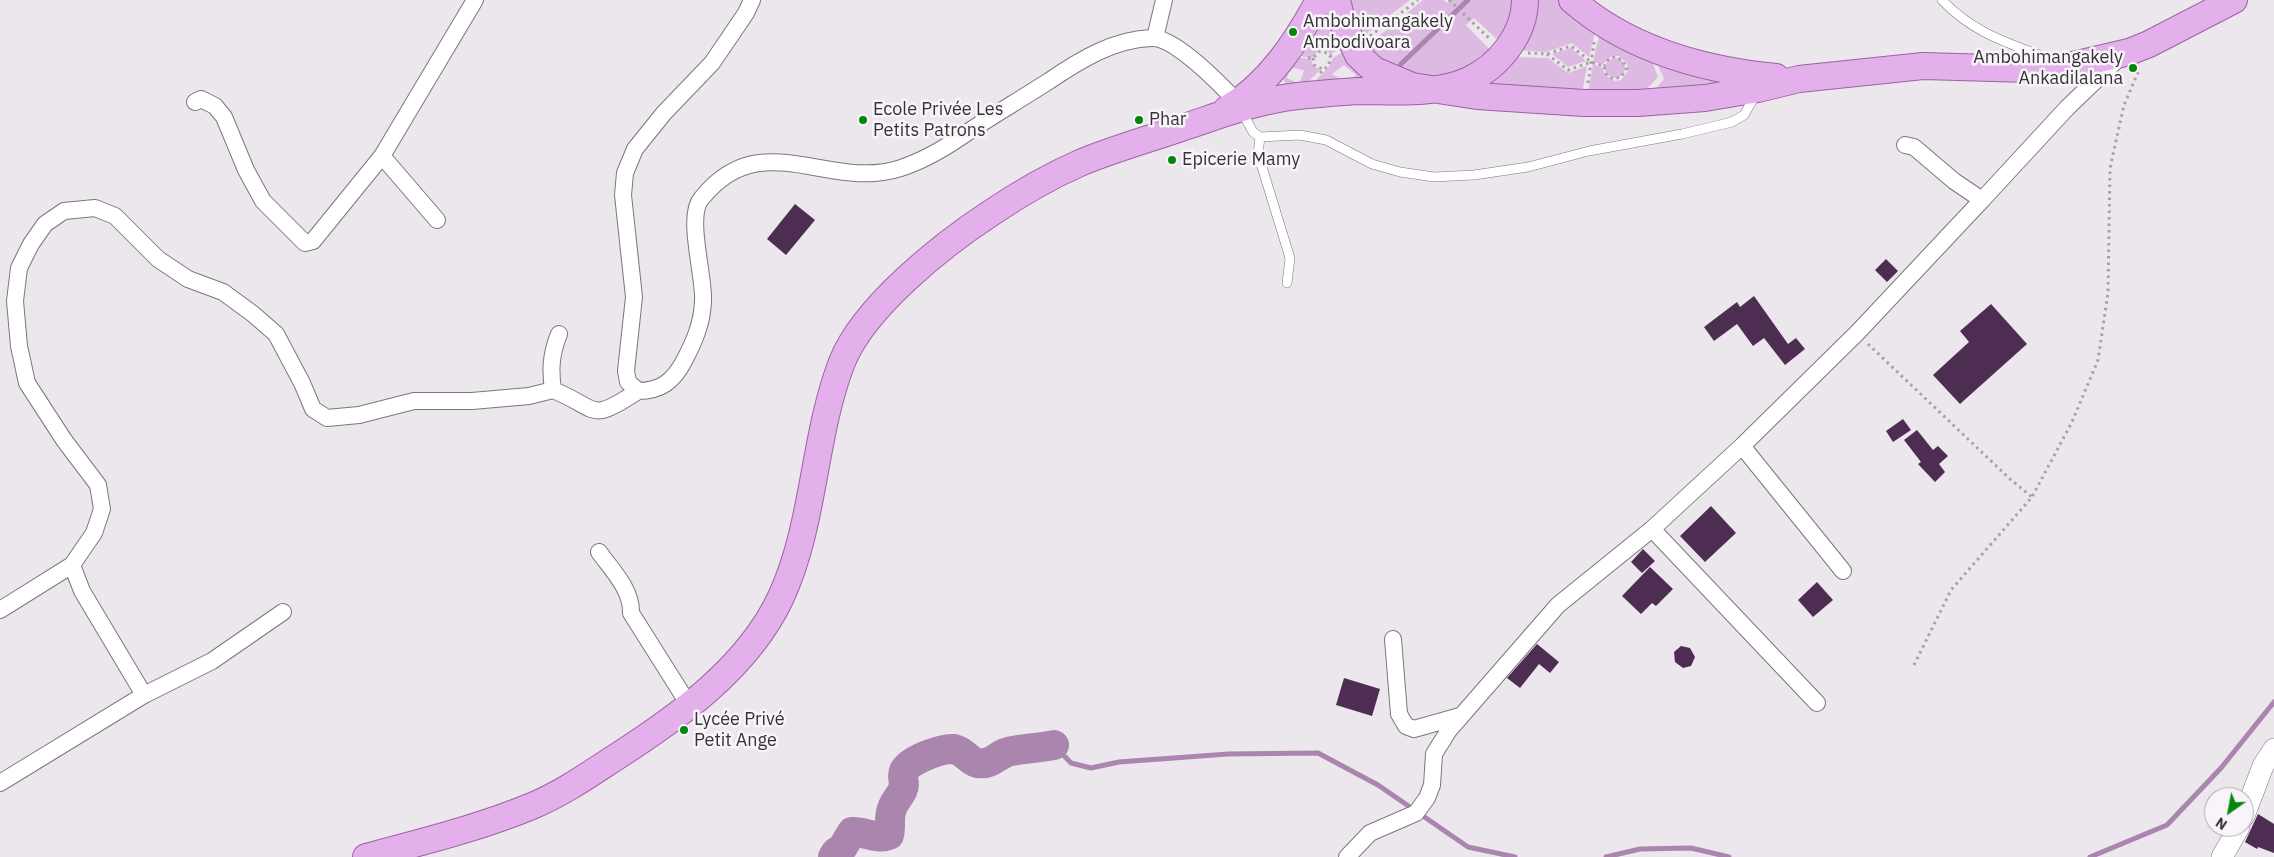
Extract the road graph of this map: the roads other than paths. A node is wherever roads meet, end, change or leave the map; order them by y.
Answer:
1 (475, 0) edge
2 (752, 0) edge
3 (1164, 0) edge
4 (1319, 0) edge
5 (1337, 0) edge
6 (1525, 0) edge
7 (1572, 0) edge
8 (1942, 0) edge
9 (2223, 3) edge
10 (1155, 38) junction
11 (2122, 54) junction
12 (2069, 66) junction
13 (1799, 79) junction
14 (1758, 89) junction
15 (1428, 90) junction
16 (195, 102) dead end
17 (1239, 106) junction
18 (1260, 137) junction
19 (1906, 145) dead end
20 (382, 156) junction
21 (1982, 200) junction
22 (437, 220) dead end
23 (1287, 283) dead end
24 (559, 334) dead end
25 (553, 390) junction
26 (638, 390) junction
27 (1742, 446) junction
28 (1652, 529) junction
29 (599, 552) dead end
30 (72, 565) junction
31 (1843, 571) dead end
32 (0, 610) edge
33 (283, 612) dead end
34 (1393, 639) dead end
35 (144, 696) junction
36 (1817, 703) dead end
37 (689, 705) junction
38 (1460, 716) junction
39 (2274, 749) edge
40 (0, 783) edge
41 (2254, 791) edge
42 (2233, 837) edge
43 (366, 857) edge
44 (1347, 857) edge
45 (2222, 857) edge

1 - 20 street
2 - 26 street
3 - 10 street
4 - 17 main road
5 - 15 main road
6 - 15 main road
7 - 13 main road
8 - 12 lane
9 - 11 main road
10 - 17 street
10 - 26 street
11 - 12 main road
11 - 21 street
12 - 13 main road
13 - 14 main road
14 - 15 main road
14 - 18 lane
15 - 17 main road
16 - 20 street
17 - 18 lane
17 - 37 main road
18 - 23 lane
19 - 21 street
20 - 22 street
21 - 27 street
24 - 25 street
25 - 26 street
25 - 30 street
27 - 28 street
27 - 31 street
28 - 36 street
28 - 38 street
29 - 37 street
30 - 32 street
30 - 35 street
33 - 35 street
34 - 38 street
35 - 40 street
37 - 43 main road
38 - 44 street
39 - 41 street
42 - 45 street

